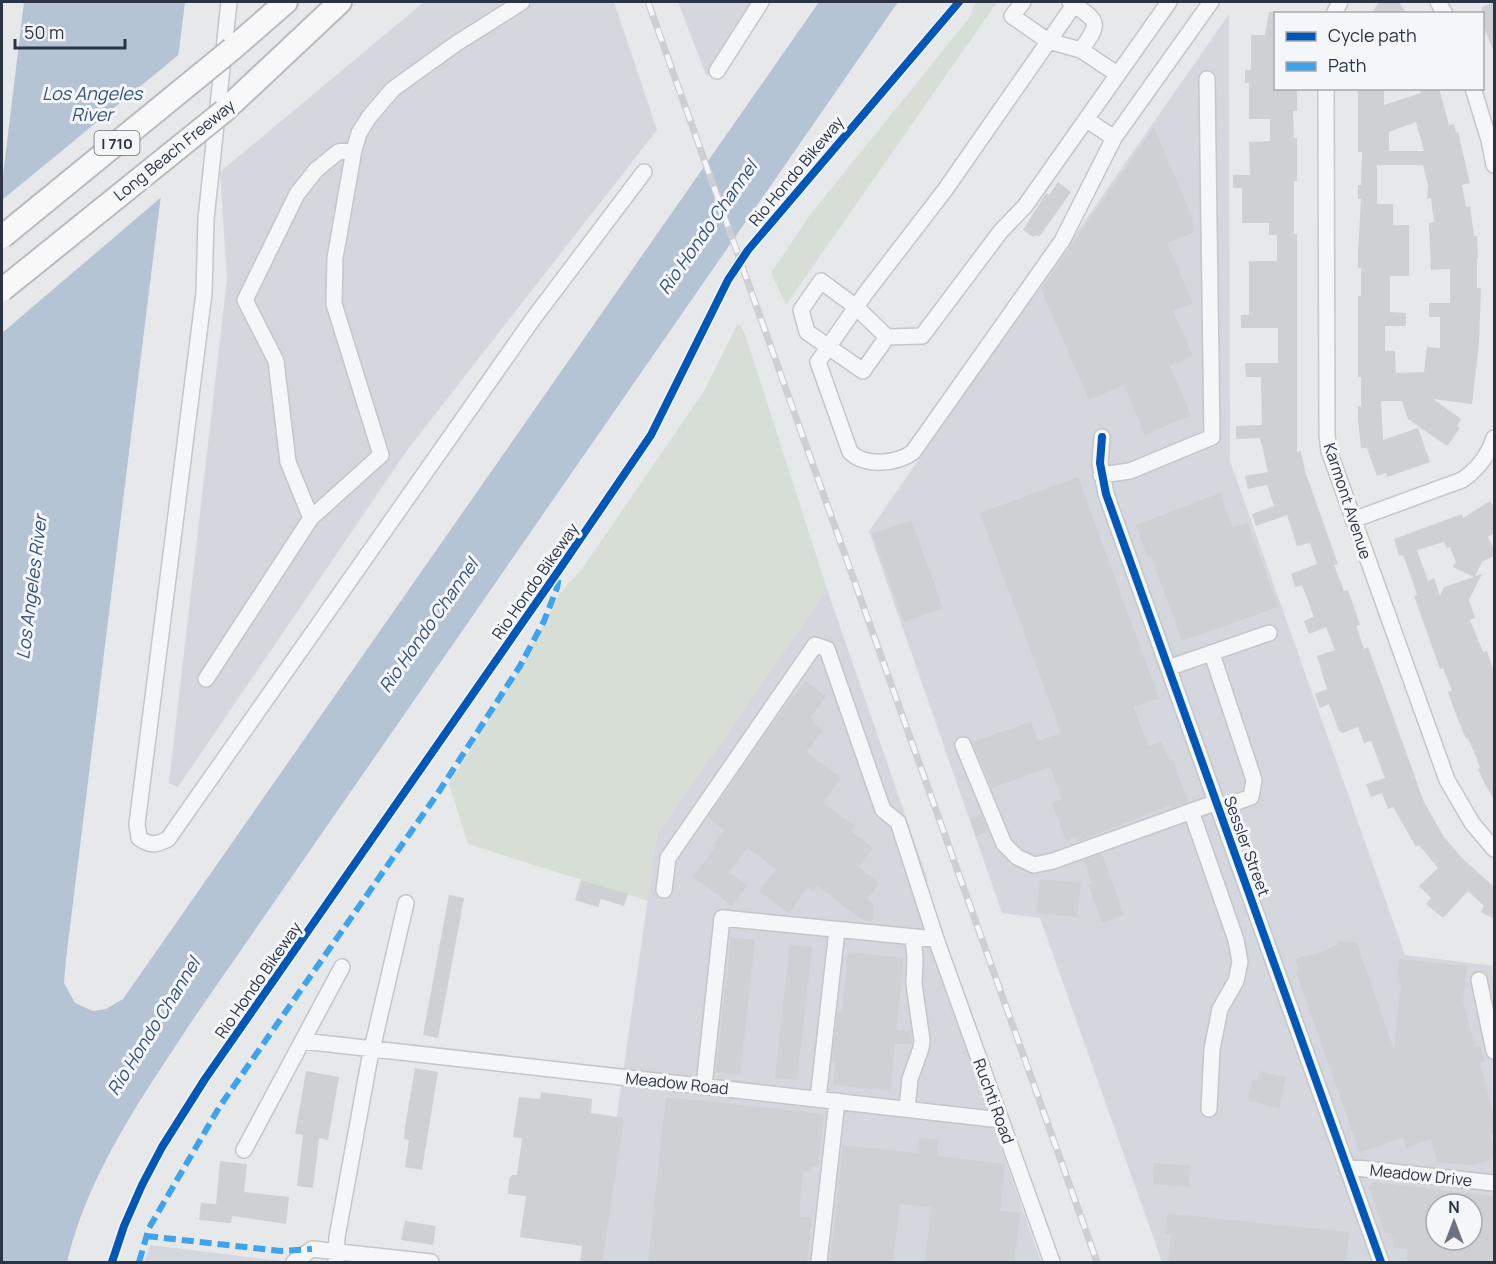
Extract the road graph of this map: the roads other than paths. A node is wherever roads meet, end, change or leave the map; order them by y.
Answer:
1 (228, 2) edge
2 (286, 2) edge
3 (340, 2) edge
4 (522, 2) edge
5 (760, 2) edge
6 (1023, 2) edge
7 (1073, 2) edge
8 (1169, 2) edge
9 (1211, 2) edge
10 (1048, 41) junction
11 (1081, 50) junction
12 (717, 70) dead end
13 (1117, 74) junction
14 (1207, 79) dead end
15 (1326, 90) edge
16 (1474, 90) edge
17 (1087, 120) junction
18 (1114, 138) junction
19 (354, 150) junction
20 (1494, 165) edge
21 (644, 172) dead end
22 (2, 237) edge
23 (2, 290) edge
24 (856, 307) junction
25 (807, 332) junction
26 (886, 337) junction
27 (828, 347) junction
28 (818, 362) junction
29 (1102, 437) dead end
30 (1494, 438) edge
31 (1101, 475) junction
32 (312, 518) junction
33 (1353, 520) junction
34 (1269, 633) dead end
35 (1212, 654) junction
36 (1168, 668) junction
37 (206, 679) dead end
38 (963, 745) dead end
39 (1223, 804) junction
40 (1191, 811) junction
41 (1494, 849) edge
42 (664, 890) dead end
43 (406, 903) dead end
44 (844, 931) junction
45 (913, 937) junction
46 (936, 939) junction
47 (342, 967) dead end
48 (1479, 980) dead end
49 (303, 1041) junction
50 (371, 1049) junction
51 (1494, 1051) edge
52 (704, 1086) junction
53 (818, 1099) junction
54 (837, 1101) junction
55 (907, 1109) junction
56 (1209, 1109) dead end
57 (1001, 1120) junction
58 (244, 1150) dead end
59 (1347, 1167) junction
60 (1494, 1183) edge
61 (336, 1257) edge
62 (294, 1263) edge
63 (431, 1263) edge
64 (819, 1263) edge
65 (1052, 1263) edge
66 (1381, 1263) edge

1 - 21 street
2 - 22 highway, I 710, bridge
3 - 23 highway, Long Beach Freeway / I 710, bridge
4 - 19 street
5 - 12 street
6 - 10 street
7 - 10 street
7 - 11 street
8 - 13 street
9 - 18 street
10 - 11 street
10 - 24 street
11 - 13 street
13 - 17 street
14 - 31 street
15 - 33 street, Karmont Avenue
16 - 20 street
17 - 18 street
17 - 26 street
18 - 28 street
19 - 32 street
19 - 32 street
24 - 25 street
24 - 26 street
24 - 27 street
25 - 27 street
25 - 28 street
26 - 27 street
27 - 28 street
29 - 31 street, Sessler Street
30 - 33 street
31 - 36 street, Sessler Street
32 - 37 street
33 - 41 street, Karmont Avenue
34 - 35 street
35 - 36 street
35 - 39 street
36 - 39 street, Sessler Street
38 - 40 street
39 - 40 street
39 - 59 street, Sessler Street
40 - 56 street
42 - 46 street, Ruchti Road
43 - 50 street
44 - 45 street
44 - 52 street
44 - 53 street
45 - 46 street
45 - 55 street
46 - 57 street, Ruchti Road
47 - 49 street
48 - 51 street
49 - 50 street, Meadow Road
49 - 58 street
50 - 52 street, Meadow Road
50 - 61 street
52 - 53 street, Meadow Road
53 - 54 street, Meadow Road
54 - 55 street, Meadow Road
54 - 64 street
55 - 57 street, Meadow Road
57 - 65 street, Ruchti Road
59 - 60 street, Meadow Drive
59 - 66 street, Sessler Street
61 - 62 street
61 - 63 street

